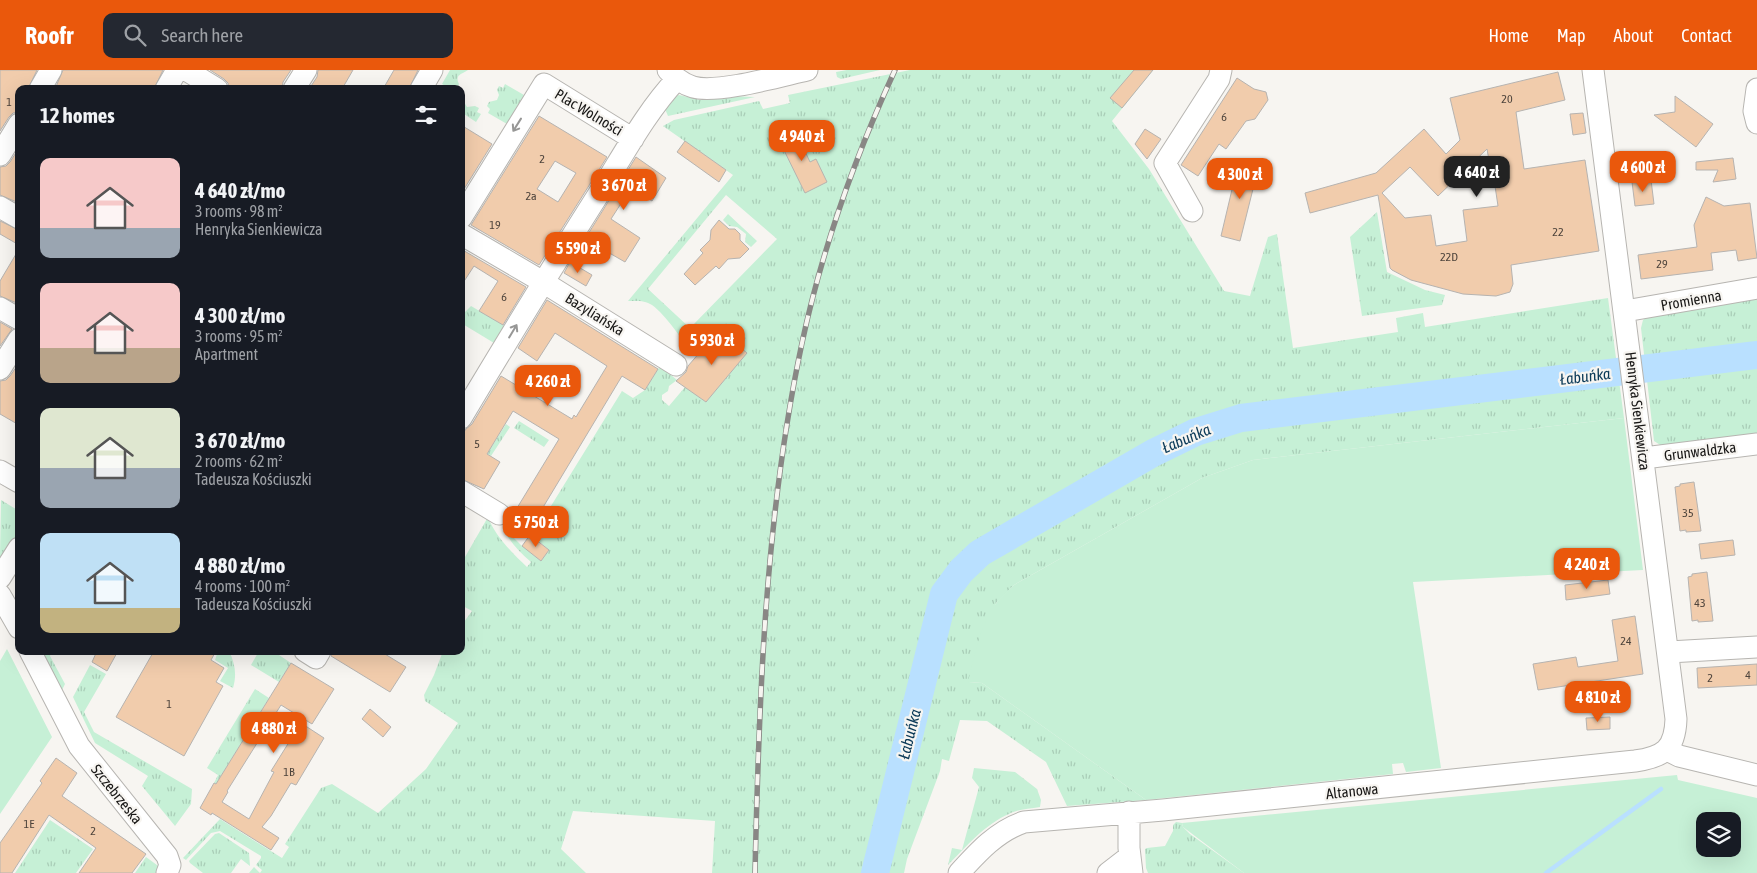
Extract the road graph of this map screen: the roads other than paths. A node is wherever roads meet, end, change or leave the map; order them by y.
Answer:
1 (52, 70) edge
2 (177, 70) edge
3 (186, 70) edge
4 (306, 70) edge
5 (432, 70) edge
6 (807, 70) edge
7 (1221, 70) edge
8 (1593, 70) edge
9 (673, 75) edge
10 (43, 85) edge
11 (168, 85) edge
12 (210, 85) edge
13 (297, 85) edge
14 (423, 85) edge
15 (1757, 89) edge
16 (1757, 123) edge
17 (15, 131) edge
18 (634, 139) junction
19 (0, 155) edge
20 (0, 207) edge
21 (1192, 211) dead end
22 (465, 212) edge
23 (15, 216) edge
24 (465, 236) edge
25 (543, 282) junction
26 (1757, 288) edge
27 (0, 308) edge
28 (1625, 311) junction
29 (15, 317) edge
30 (15, 345) edge
31 (676, 365) dead end
32 (0, 369) edge
33 (465, 411) edge
34 (1757, 444) edge
35 (1644, 458) junction
36 (0, 471) edge
37 (15, 480) edge
38 (465, 493) edge
39 (499, 514) dead end
40 (15, 554) edge
41 (0, 578) edge
42 (0, 590) edge
43 (0, 595) edge
44 (15, 598) edge
45 (15, 621) edge
46 (1757, 647) edge
47 (1669, 652) junction
48 (32, 655) edge
49 (1667, 750) junction
50 (1757, 775) edge
51 (1129, 812) junction
52 (1131, 865) edge
53 (168, 872) edge
54 (959, 873) edge
55 (1108, 873) edge

1 - 10 street
2 - 11 street
3 - 12 street
4 - 13 street
5 - 14 street
6 - 9 street
7 - 21 street
8 - 28 street, Henryka Sienkiewicza
9 - 18 street
15 - 16 street
17 - 19 street
18 -> 22 street, Plac Wolności
18 - 25 street
20 - 23 street
24 - 25 street, Bazyliańska
25 - 31 street, Bazyliańska
33 -> 25 street
26 - 28 street, Promienna
27 - 29 street
28 - 35 street, Henryka Sienkiewicza
30 - 32 street
34 - 35 street, Grunwaldzka
35 - 47 street, Henryka Sienkiewicza
36 - 37 street
38 - 39 street
40 - 41 street
42 - 44 street
43 - 45 street
46 - 47 street
47 - 49 street, Henryka Sienkiewicza
48 - 53 street, Szczebrzeska
49 - 50 street
49 - 51 street, Altanowa
51 - 52 street
51 - 54 street, Altanowa
52 - 55 street

